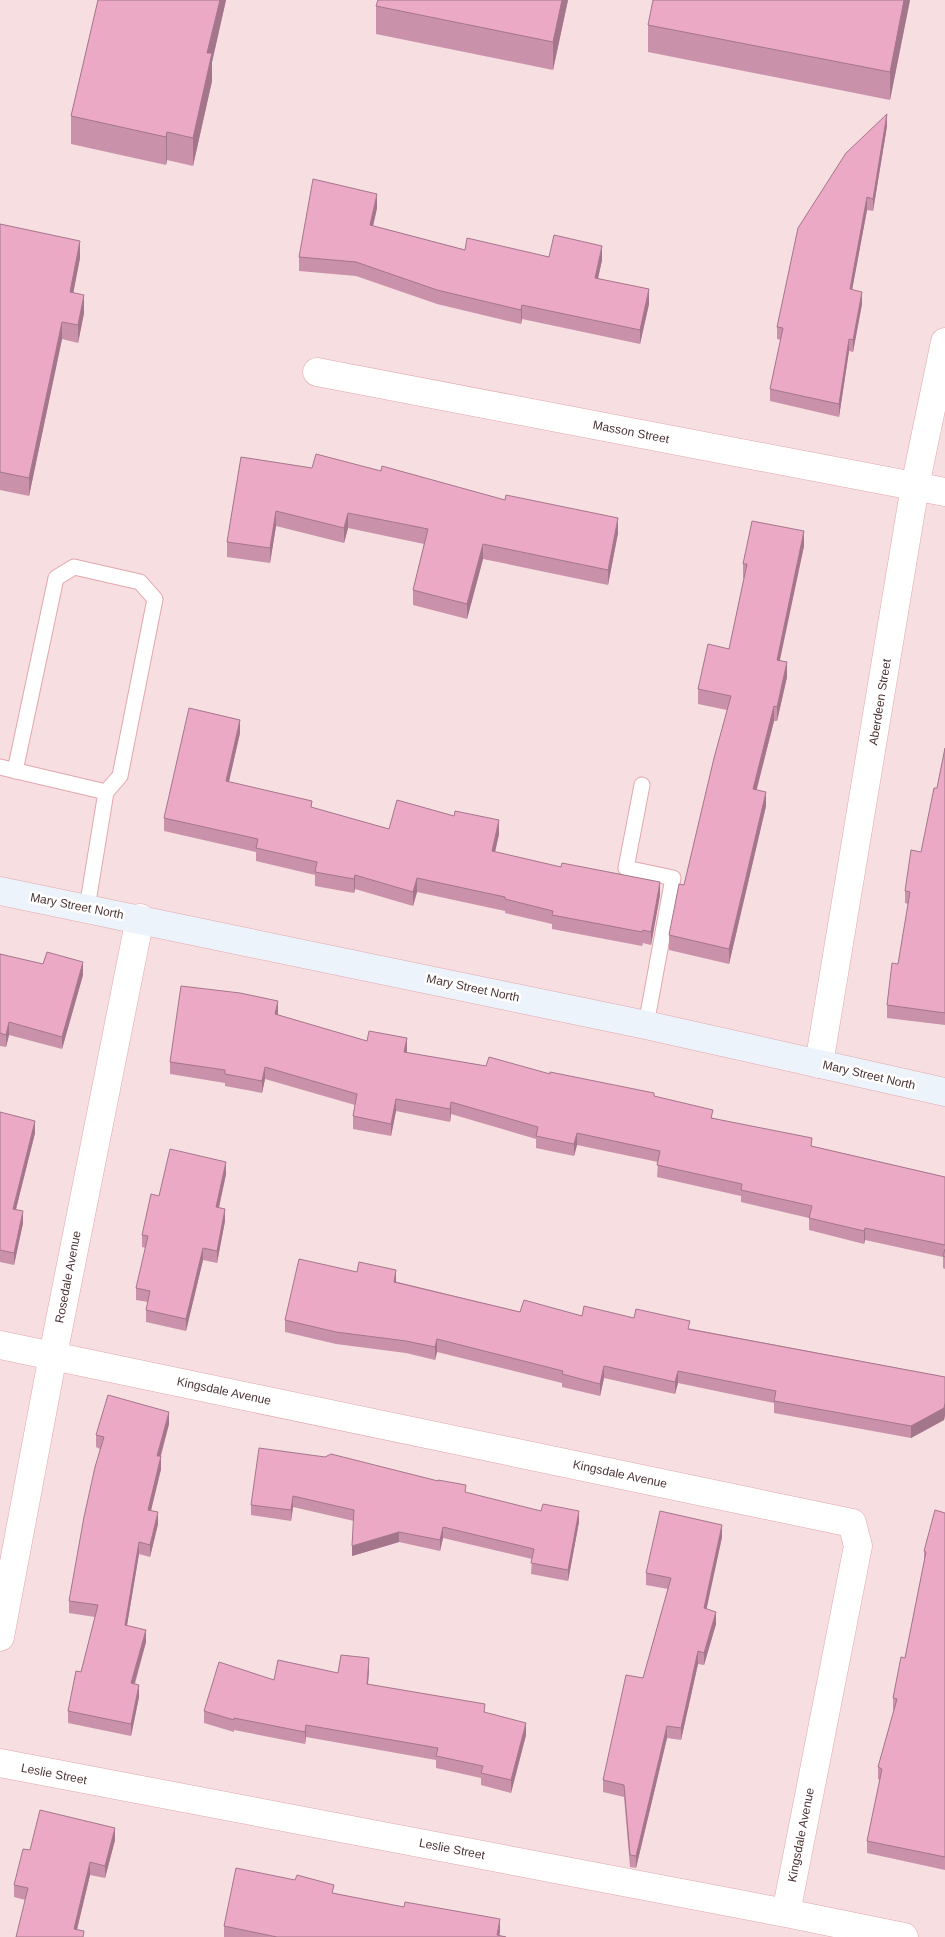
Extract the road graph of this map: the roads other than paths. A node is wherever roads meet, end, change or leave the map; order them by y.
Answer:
1 (945, 342) edge
2 (317, 372) dead end
3 (915, 486) junction
4 (945, 492) edge
5 (7, 769) edge
6 (642, 785) dead end
7 (106, 792) junction
8 (0, 891) edge
9 (87, 908) junction
10 (140, 918) junction
11 (646, 1025) junction
12 (820, 1064) junction
13 (945, 1092) edge
14 (0, 1345) edge
15 (53, 1355) junction
16 (0, 1636) edge
17 (0, 1763) edge
18 (786, 1913) junction
19 (904, 1937) edge

1 - 3 street, Aberdeen Street
2 - 3 street, Masson Street
3 - 4 street, Masson Street
3 - 12 street, Aberdeen Street
5 - 7 lane
5 - 7 lane
6 - 11 lane
7 - 9 lane
8 - 9 street, Mary Street North
9 - 10 street, Mary Street North
10 - 11 street, Mary Street North
10 - 15 street, Rosedale Avenue
11 - 12 street, Mary Street North
12 - 13 street, Mary Street North
14 - 15 street, Kingsdale Avenue
15 - 16 street, Rosedale Avenue
15 - 18 street, Kingsdale Avenue
17 - 18 street, Leslie Street
18 - 19 street, Leslie Street

